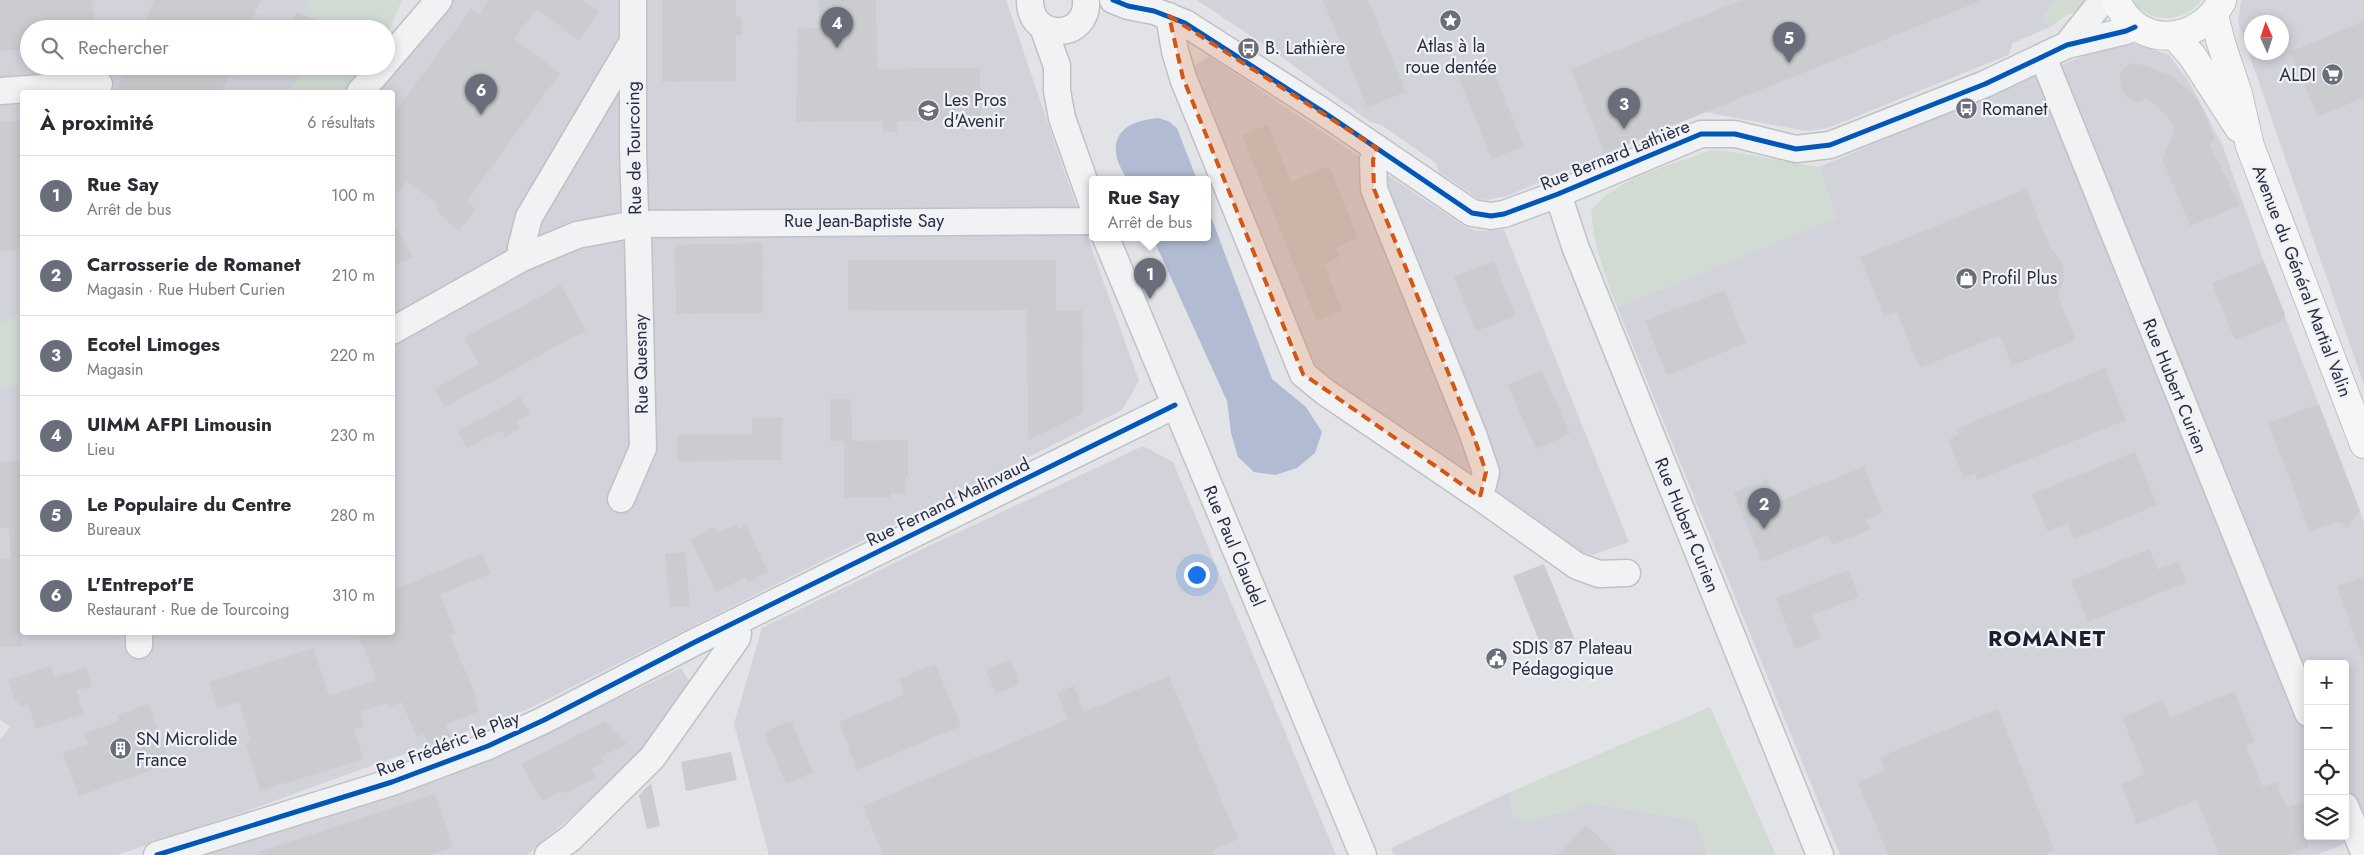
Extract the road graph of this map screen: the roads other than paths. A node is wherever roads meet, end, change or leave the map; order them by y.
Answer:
1 (439, 0) edge
2 (633, 0) edge
3 (1030, 0) edge
4 (2103, 0) edge
5 (2116, 0) edge
6 (1121, 3) edge
7 (2219, 8) edge
8 (1081, 15) edge
9 (1169, 16) junction
10 (2135, 26) junction
11 (1042, 27) junction
12 (2175, 36) junction
13 (632, 43) junction
14 (2067, 46) junction
15 (395, 51) edge
16 (2043, 58) junction
17 (1058, 66) junction
18 (375, 75) edge
19 (99, 84) dead end
20 (362, 90) edge
21 (0, 91) edge
22 (2250, 146) junction
23 (1377, 148) junction
24 (1558, 194) junction
25 (1089, 195) edge
26 (1089, 221) edge
27 (636, 224) junction
28 (1107, 241) edge
29 (522, 258) junction
30 (395, 329) edge
31 (1175, 405) junction
32 (2364, 444) edge
33 (1480, 497) junction
34 (621, 499) dead end
35 (1627, 573) dead end
36 (733, 623) junction
37 (693, 643) junction
38 (701, 689) junction
39 (2305, 705) edge
40 (2349, 816) edge
41 (2364, 852) edge
42 (157, 855) edge
43 (548, 855) edge
44 (1363, 855) edge
45 (1820, 855) edge

1 - 15 street
2 - 13 street, Rue de Tourcoing
3 - 11 street
4 - 14 street, Rue Bernard Lathière
5 - 10 main road
6 - 8 street, Rue Bernard Lathière
6 - 9 street, Rue Bernard Lathière
7 - 12 main road
7 - 22 main road, Avenue du Général Martial Valin
8 - 11 street, Rue Bernard Lathière
8 - 17 street
9 - 23 street, Rue Bernard Lathière
9 - 33 street
10 - 12 main road
10 - 14 street, Rue Bernard Lathière
11 - 17 street
12 - 22 main road, Avenue du Général Martial Valin
13 - 27 street, Rue de Tourcoing
13 - 29 street, Rue de Tourcoing
14 - 16 street, Rue Bernard Lathière
16 - 24 street, Rue Bernard Lathière
16 - 39 street, Rue Hubert Curien
17 - 25 street
18 - 20 street
19 - 21 street
22 - 32 main road, Avenue du Général Martial Valin
23 - 24 street, Rue Bernard Lathière
23 - 33 street
24 - 45 street, Rue Hubert Curien
26 - 27 street, Rue Jean-Baptiste Say
27 - 29 street, Rue de Tourcoing
27 - 34 street, Rue Quesnay
28 - 31 street, Rue Paul Claudel
29 - 30 street, Rue de Tourcoing
31 - 36 street, Rue Fernand Malinvaud
31 - 44 street, Rue Paul Claudel
33 - 35 street
36 - 37 street, Rue Frédéric le Play
36 - 38 street
37 - 38 street
37 - 42 street, Rue Frédéric le Play
38 - 43 street
40 - 41 street

